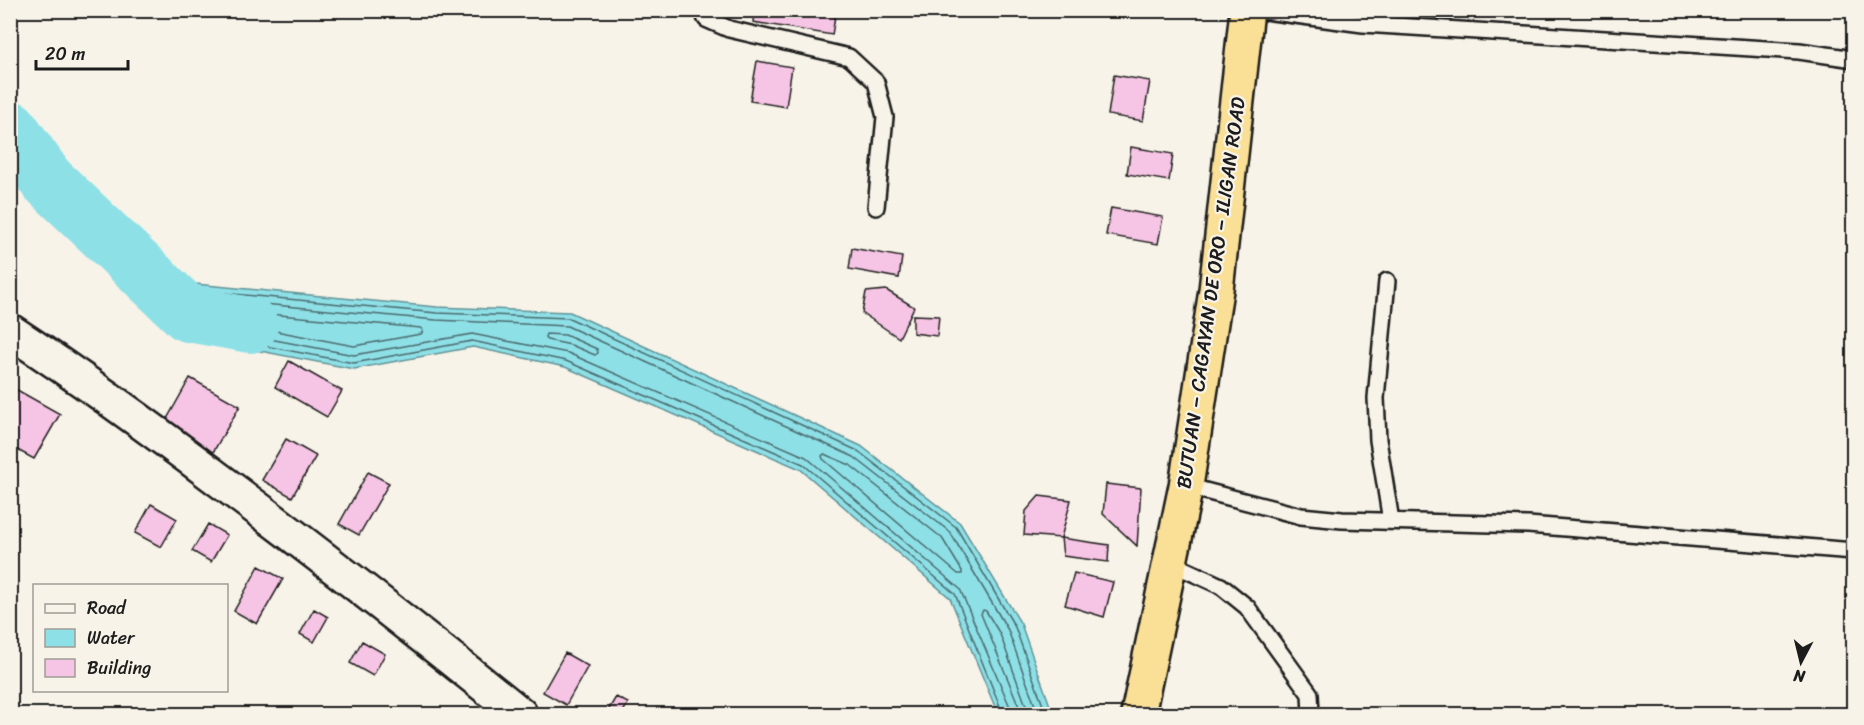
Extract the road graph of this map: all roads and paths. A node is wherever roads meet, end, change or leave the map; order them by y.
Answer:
1 (702, 10) edge
2 (1247, 10) edge
3 (1257, 10) edge
4 (1854, 59) edge
5 (876, 207) dead end
6 (1387, 281) dead end
7 (10, 331) edge
8 (1186, 486) junction
9 (1391, 521) junction
10 (1854, 551) edge
11 (1171, 562) junction
12 (520, 714) edge
13 (1138, 714) edge
14 (1311, 714) edge

1 - 5 lane
2 - 8 highway, BUTUAN – CAGAYAN DE ORO – ILIGAN ROAD
3 - 4 lane
6 - 9 lane
7 - 12 street
8 - 9 lane
8 - 11 highway, BUTUAN – CAGAYAN DE ORO – ILIGAN ROAD
9 - 10 lane
11 - 13 highway, BUTUAN – CAGAYAN DE ORO – ILIGAN ROAD
11 - 14 lane

